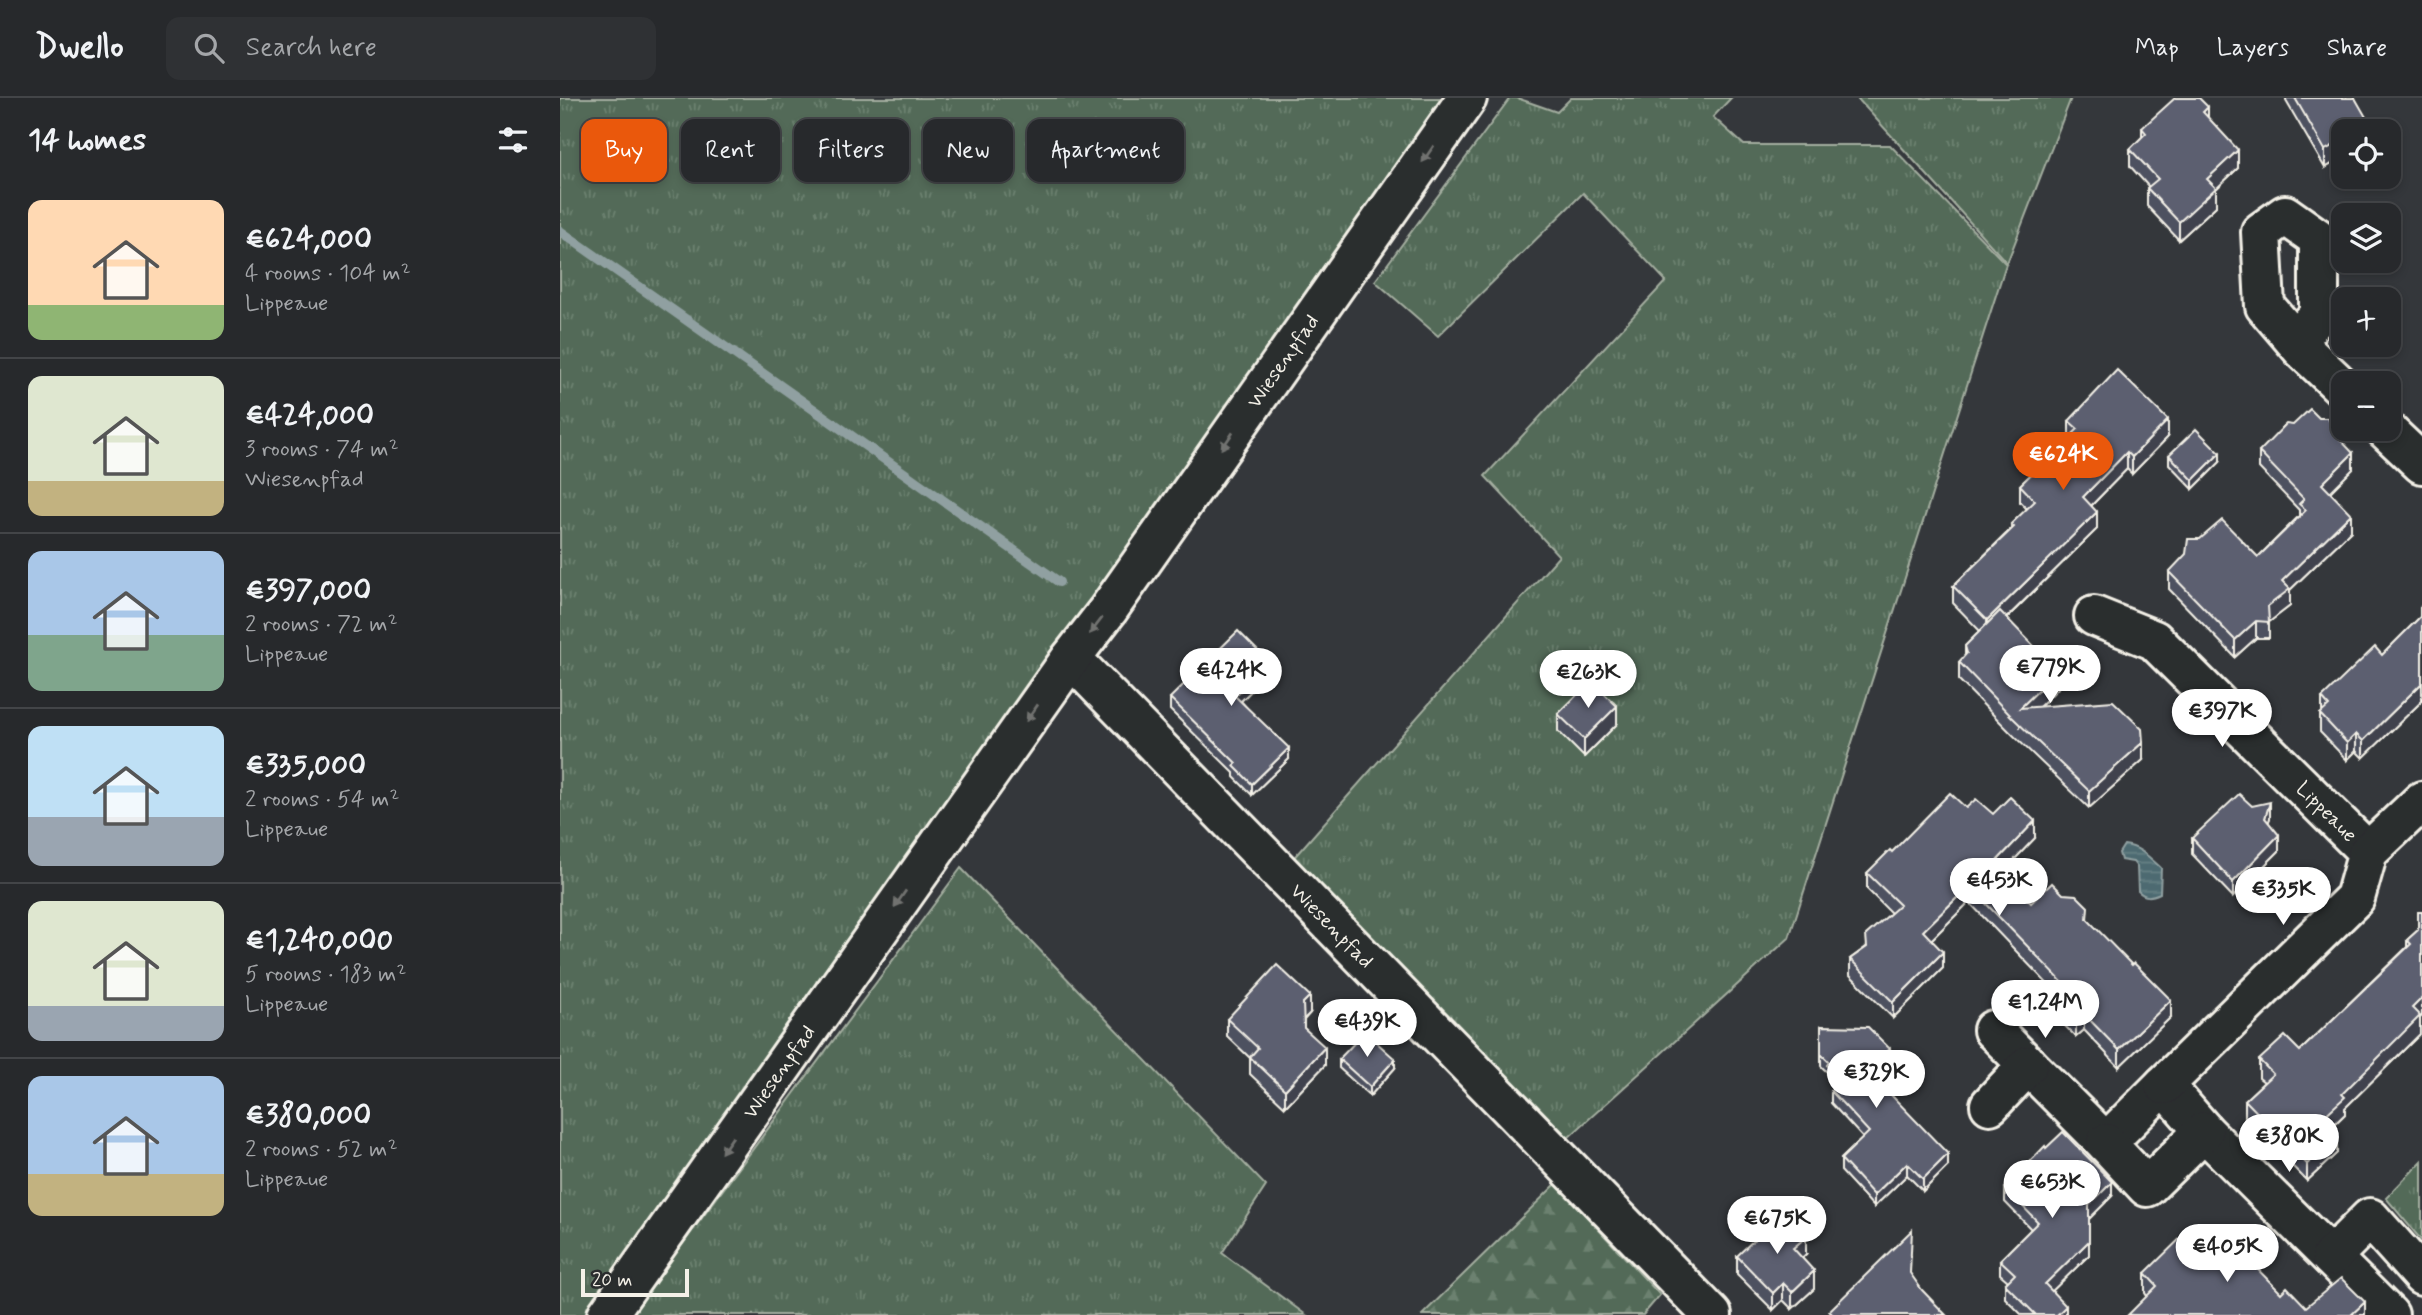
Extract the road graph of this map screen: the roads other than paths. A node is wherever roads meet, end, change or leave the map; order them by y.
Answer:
1 (1467, 98) edge
2 (2295, 341) dead end
3 (2331, 376) edge
4 (2398, 441) edge
5 (2422, 464) edge
6 (2094, 616) dead end
7 (1071, 658) junction
8 (2422, 801) edge
9 (2368, 852) junction
10 (1993, 1030) dead end
11 (2028, 1065) junction
12 (2164, 1086) junction
13 (1990, 1105) dead end
14 (2204, 1131) junction
15 (2105, 1143) junction
16 (2331, 1257) junction
17 (2422, 1276) edge
18 (2422, 1286) edge
19 (607, 1315) edge
20 (1712, 1315) edge
21 (2389, 1315) edge
22 (2395, 1315) edge

1 -> 7 street, Wiesenpfad
2 - 3 street
4 - 5 street
6 - 9 street, Lippeaue
7 -> 19 street, Wiesenpfad
7 - 20 street, Wiesenpfad
8 - 9 street, Lippeaue
9 - 12 street, Lippeaue
10 - 11 street
11 - 13 street
11 - 15 street
12 - 14 street
12 - 15 street, Lippeaue
14 - 15 street
14 - 16 street
16 - 17 street
16 - 21 street
18 - 22 street

